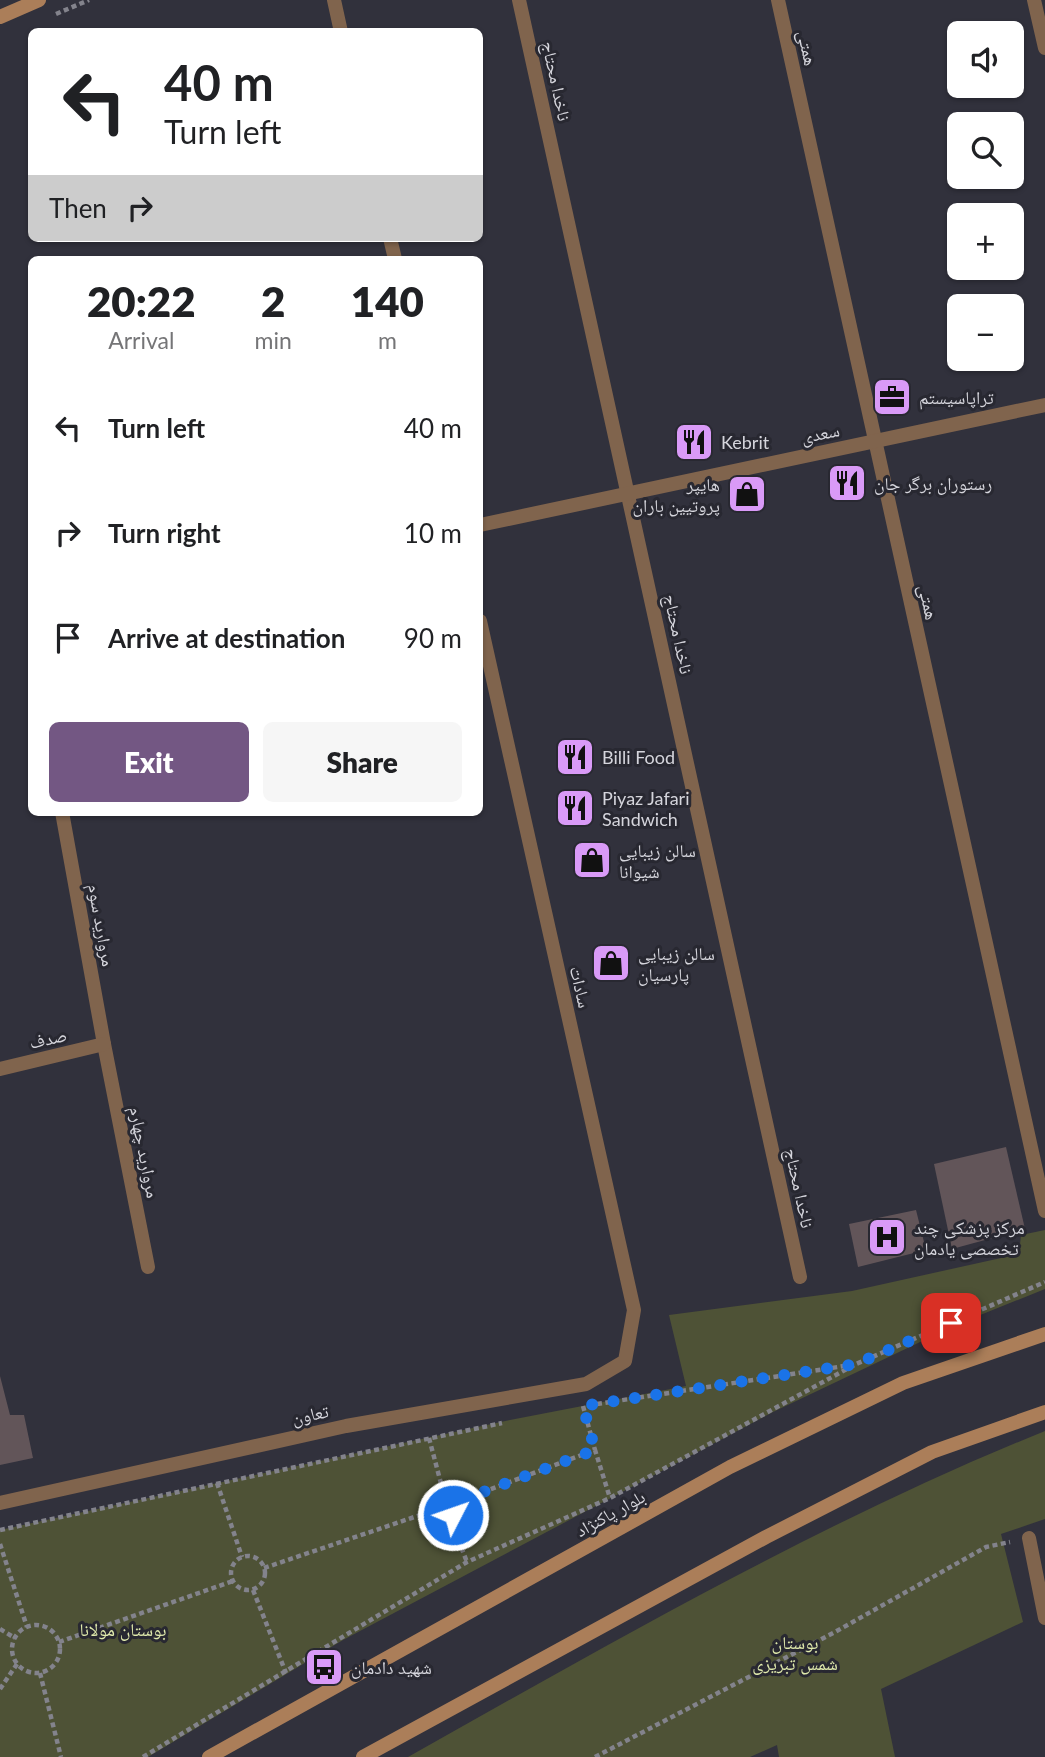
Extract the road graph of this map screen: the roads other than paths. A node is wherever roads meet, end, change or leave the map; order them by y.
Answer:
1 (39, 0) edge
2 (334, 0) edge
3 (519, 0) edge
4 (778, 0) edge
5 (1034, 0) edge
6 (0, 17) edge
7 (340, 28) edge
8 (1045, 48) edge
9 (1045, 405) edge
10 (874, 442) junction
11 (628, 494) junction
12 (483, 525) edge
13 (483, 634) edge
14 (63, 816) edge
15 (104, 1044) junction
16 (0, 1069) edge
17 (1045, 1211) edge
18 (148, 1267) dead end
19 (800, 1277) dead end
20 (1045, 1334) edge
21 (625, 1361) joint
22 (1045, 1412) edge
23 (0, 1503) edge
24 (1029, 1538) road end
25 (1045, 1618) edge
26 (209, 1757) edge
27 (363, 1757) edge

1 - 6 main road
2 - 7 street
3 - 11 street, ناخدا محتاج
4 - 10 street, همتی
5 - 8 street
9 - 10 street, سعدی
10 - 11 street, سعدی
10 - 17 street, همتی
11 - 12 street, سعدی
11 - 19 street, ناخدا محتاج
13 - 21 street, سادات
14 - 15 street, مروارید سوم
15 - 16 street, صدف
15 - 18 street, مروارید چهارم
20 - 26 main road, بلوار پاکنژاد
21 - 23 street, تعاون
22 - 27 main road
24 - 25 street

